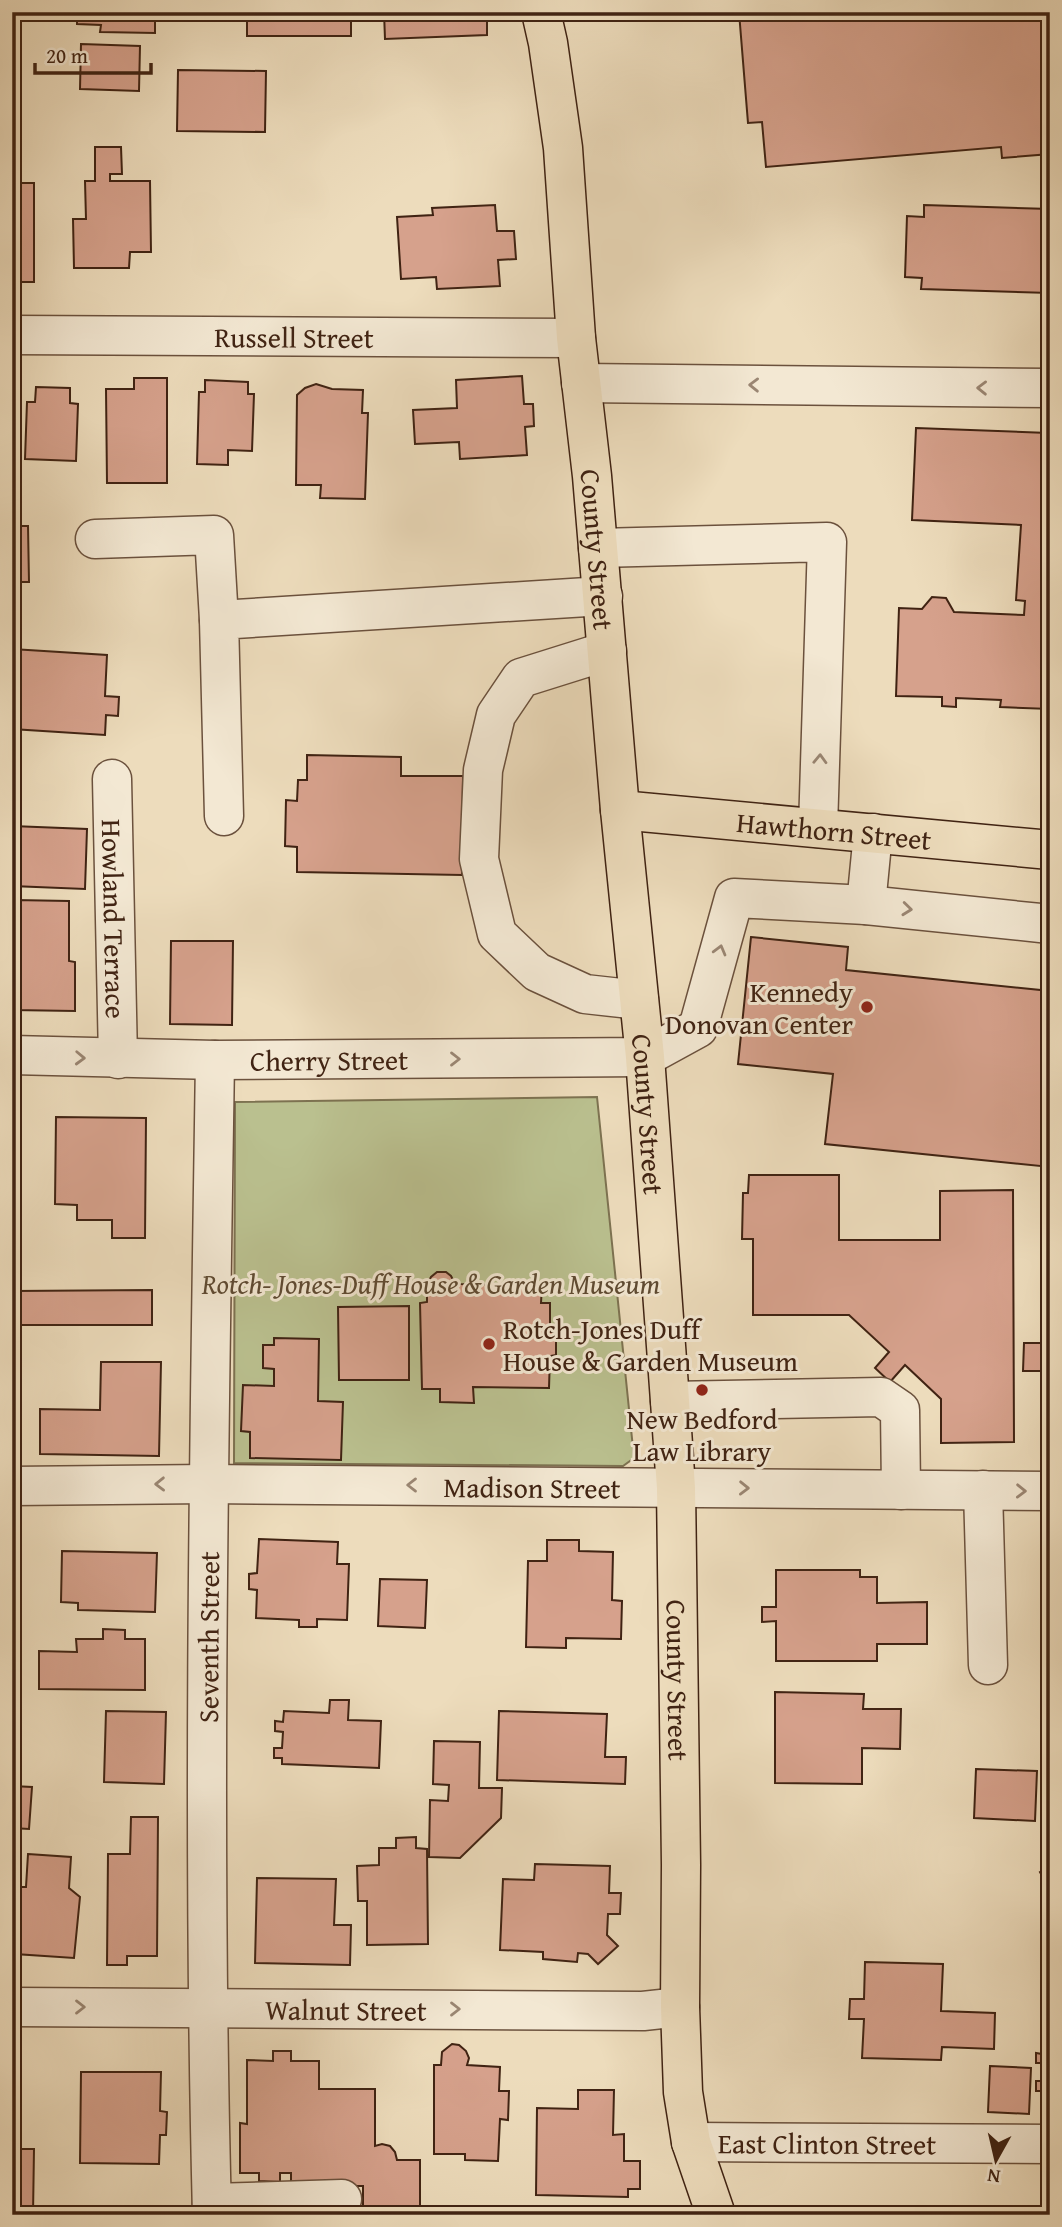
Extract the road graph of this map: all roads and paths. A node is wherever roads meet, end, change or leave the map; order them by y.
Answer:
1 (541, 12) edge
2 (12, 335) edge
3 (576, 338) junction
4 (581, 383) junction
5 (1050, 388) edge
6 (95, 539) dead end
7 (598, 548) junction
8 (603, 596) junction
9 (219, 620) junction
10 (607, 651) junction
11 (112, 779) dead end
12 (620, 810) junction
13 (224, 816) dead end
14 (818, 828) junction
15 (873, 833) junction
16 (1050, 850) edge
17 (866, 905) junction
18 (1050, 924) edge
19 (639, 1000) junction
20 (12, 1055) edge
21 (645, 1057) junction
22 (118, 1059) junction
23 (215, 1060) junction
24 (670, 1401) junction
25 (208, 1484) junction
26 (12, 1486) edge
27 (676, 1488) junction
28 (901, 1490) junction
29 (983, 1490) junction
30 (1050, 1491) edge
31 (989, 1665) dead end
32 (12, 2007) edge
33 (207, 2007) junction
34 (680, 2007) junction
35 (691, 2142) junction
36 (1050, 2144) edge
37 (342, 2199) dead end
38 (212, 2209) edge
39 (716, 2215) edge

1 - 3 main road, County Street
2 - 3 street, Russell Street
3 - 4 main road, County Street
5 -> 4 street
4 - 7 main road, County Street
6 - 9 street
7 - 8 main road, County Street
14 -> 7 street
8 - 9 street
8 - 10 main road, County Street
9 - 13 street
10 - 12 main road, County Street
10 - 19 street
11 - 22 street, Howland Terrace
12 - 14 main road, Hawthorn Street
12 - 19 main road, County Street
14 - 15 main road, Hawthorn Street
15 - 16 main road, Hawthorn Street
15 - 17 street
17 -> 18 street
21 -> 17 street
19 - 21 main road, County Street
20 -> 22 street, Cherry Street
23 -> 21 street, Cherry Street
21 - 24 main road, County Street
22 - 23 street, Cherry Street
23 - 25 street, Seventh Street
24 - 27 main road, County Street
24 - 28 street
25 -> 26 street, Madison Street
27 -> 25 street, Madison Street
25 - 33 street, Seventh Street
27 -> 28 street, Madison Street
27 - 34 main road, County Street
28 - 29 street, Madison Street
29 -> 30 street, Madison Street
29 - 31 street
32 -> 33 street, Walnut Street
33 -> 34 street, Walnut Street
33 - 38 street, Seventh Street
34 - 35 main road, County Street
35 - 36 street, East Clinton Street
35 - 39 main road, County Street
37 - 38 street

